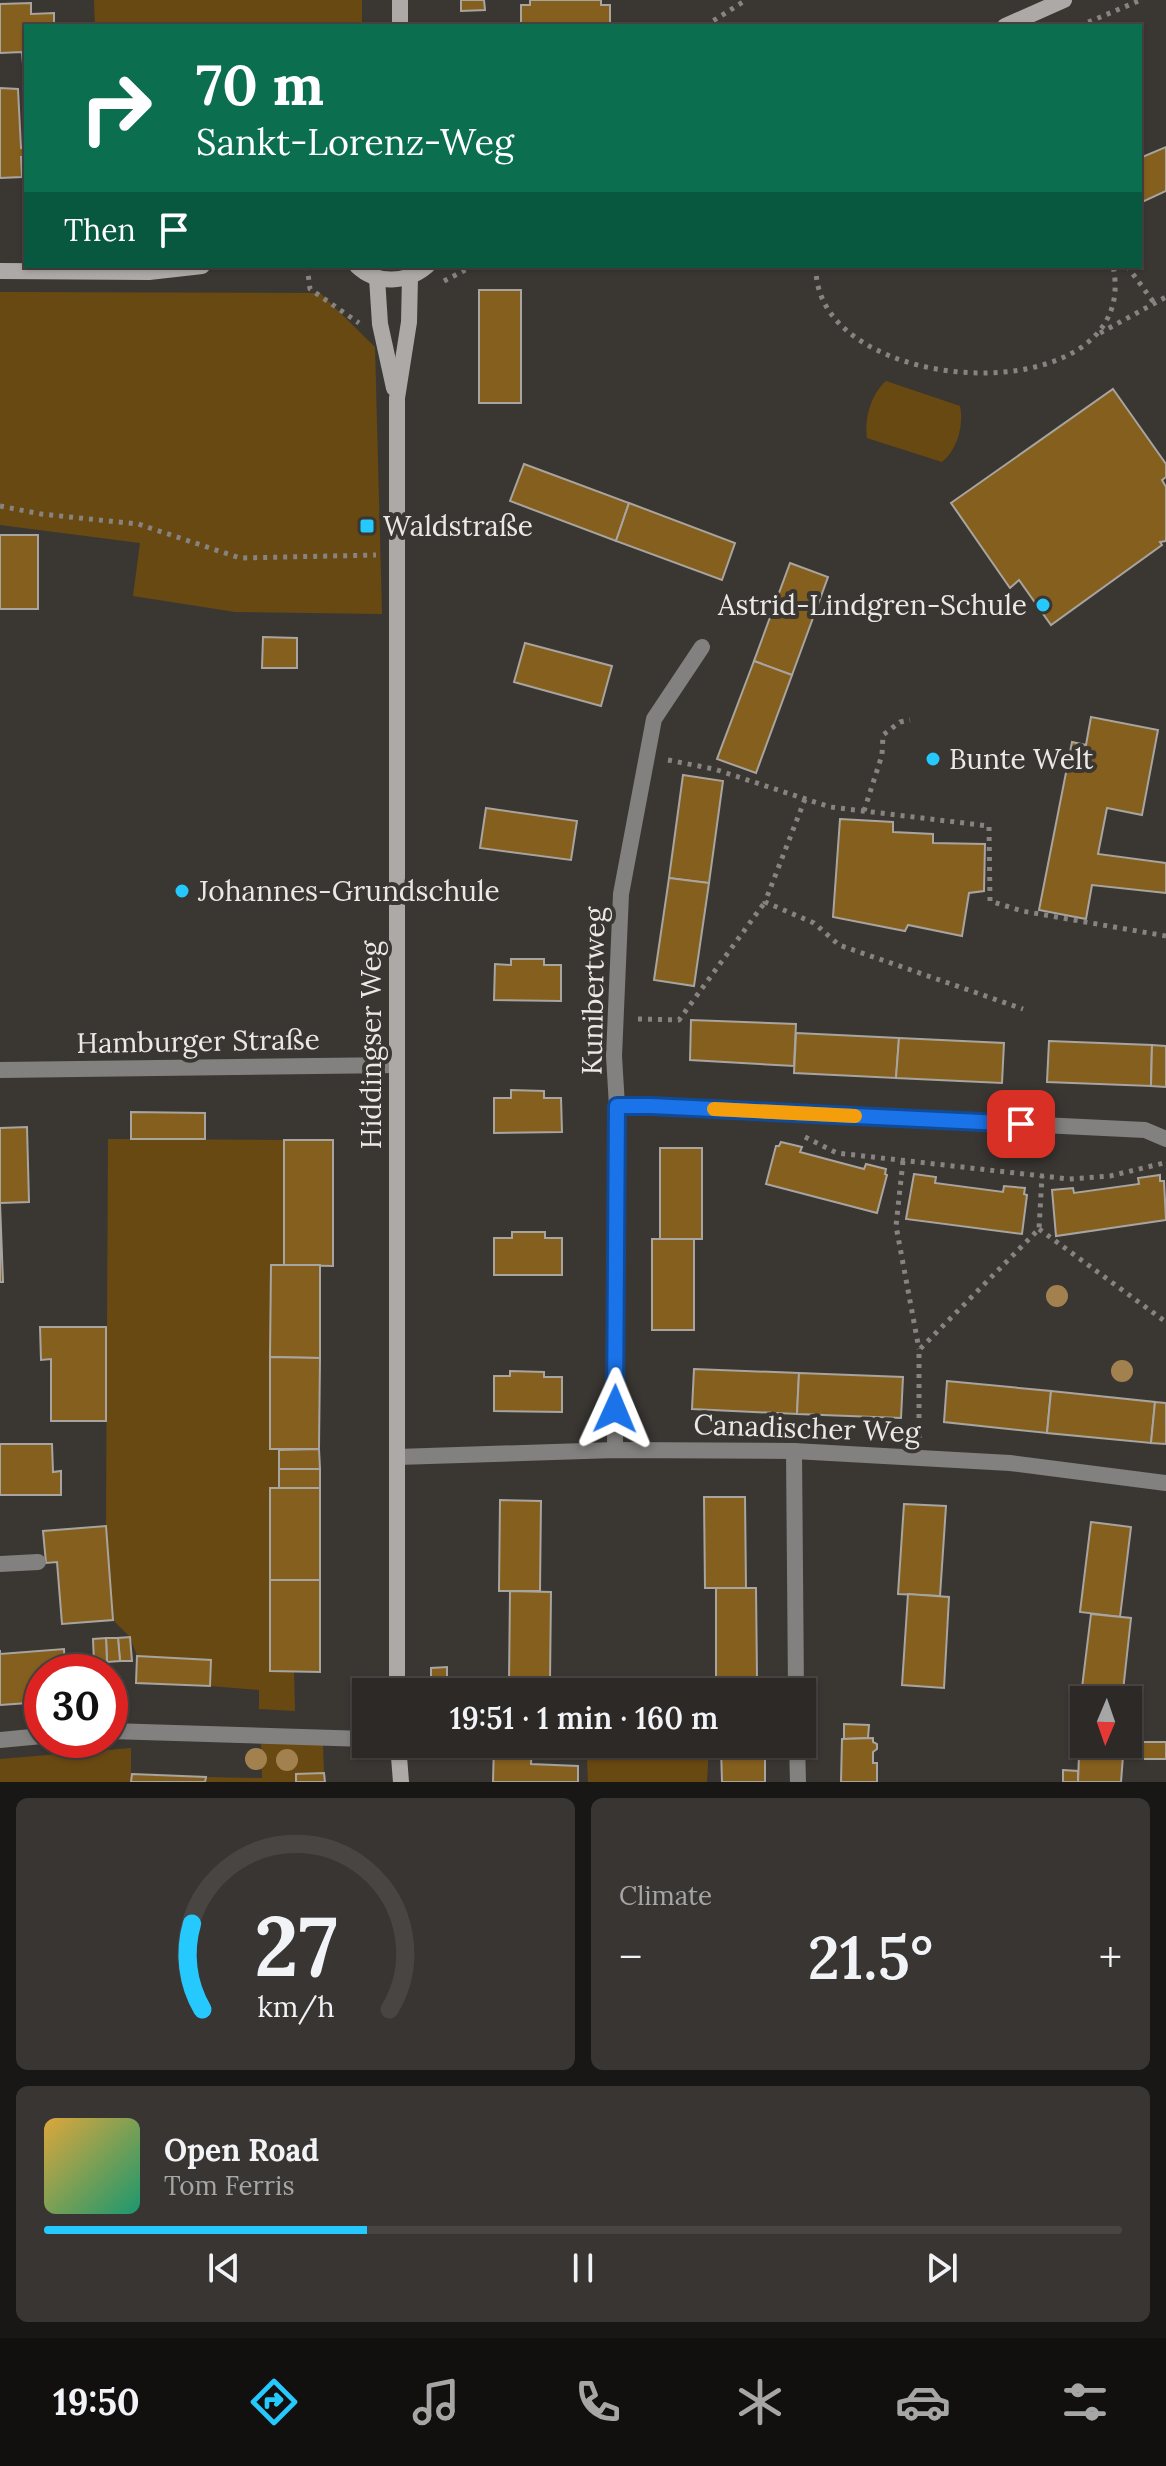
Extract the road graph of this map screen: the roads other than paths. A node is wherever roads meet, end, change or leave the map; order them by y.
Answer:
1 (400, 0) edge
2 (1064, 0) edge
3 (400, 24) edge
4 (1010, 24) edge
5 (184, 268) edge
6 (360, 268) edge
7 (424, 268) edge
8 (0, 271) edge
9 (410, 277) junction
10 (377, 278) junction
11 (397, 398) junction
12 (702, 647) dead end
13 (397, 1065) junction
14 (0, 1070) edge
15 (617, 1106) junction
16 (1166, 1139) edge
17 (615, 1450) junction
18 (794, 1451) junction
19 (397, 1457) junction
20 (1166, 1483) edge
21 (38, 1562) dead end
22 (0, 1564) edge
23 (397, 1678) edge
24 (796, 1678) edge
25 (128, 1732) edge
26 (24, 1738) edge
27 (352, 1739) edge
28 (0, 1740) edge
29 (399, 1758) edge
30 (797, 1758) edge
31 (401, 1782) edge
32 (798, 1782) edge

1 - 3 main road
2 - 4 main road
5 - 8 main road
6 - 10 main road
7 - 9 main road
9 - 10 main road
9 - 11 main road, Hiddingser Weg
10 - 11 main road, Hiddingser Weg
11 - 13 main road, Hiddingser Weg
12 - 15 street, Kunibertweg
13 - 14 street, Hamburger Straße
13 - 19 main road, Hiddingser Weg
15 - 16 street
15 - 17 street, Kunibertweg
17 - 18 street, Canadischer Weg
17 - 19 street, Canadischer Weg
18 - 20 street, Canadischer Weg
18 - 24 street
19 - 23 main road, Hiddingser Weg
21 - 22 street
25 - 27 street
26 - 28 street
29 - 31 main road
30 - 32 street

